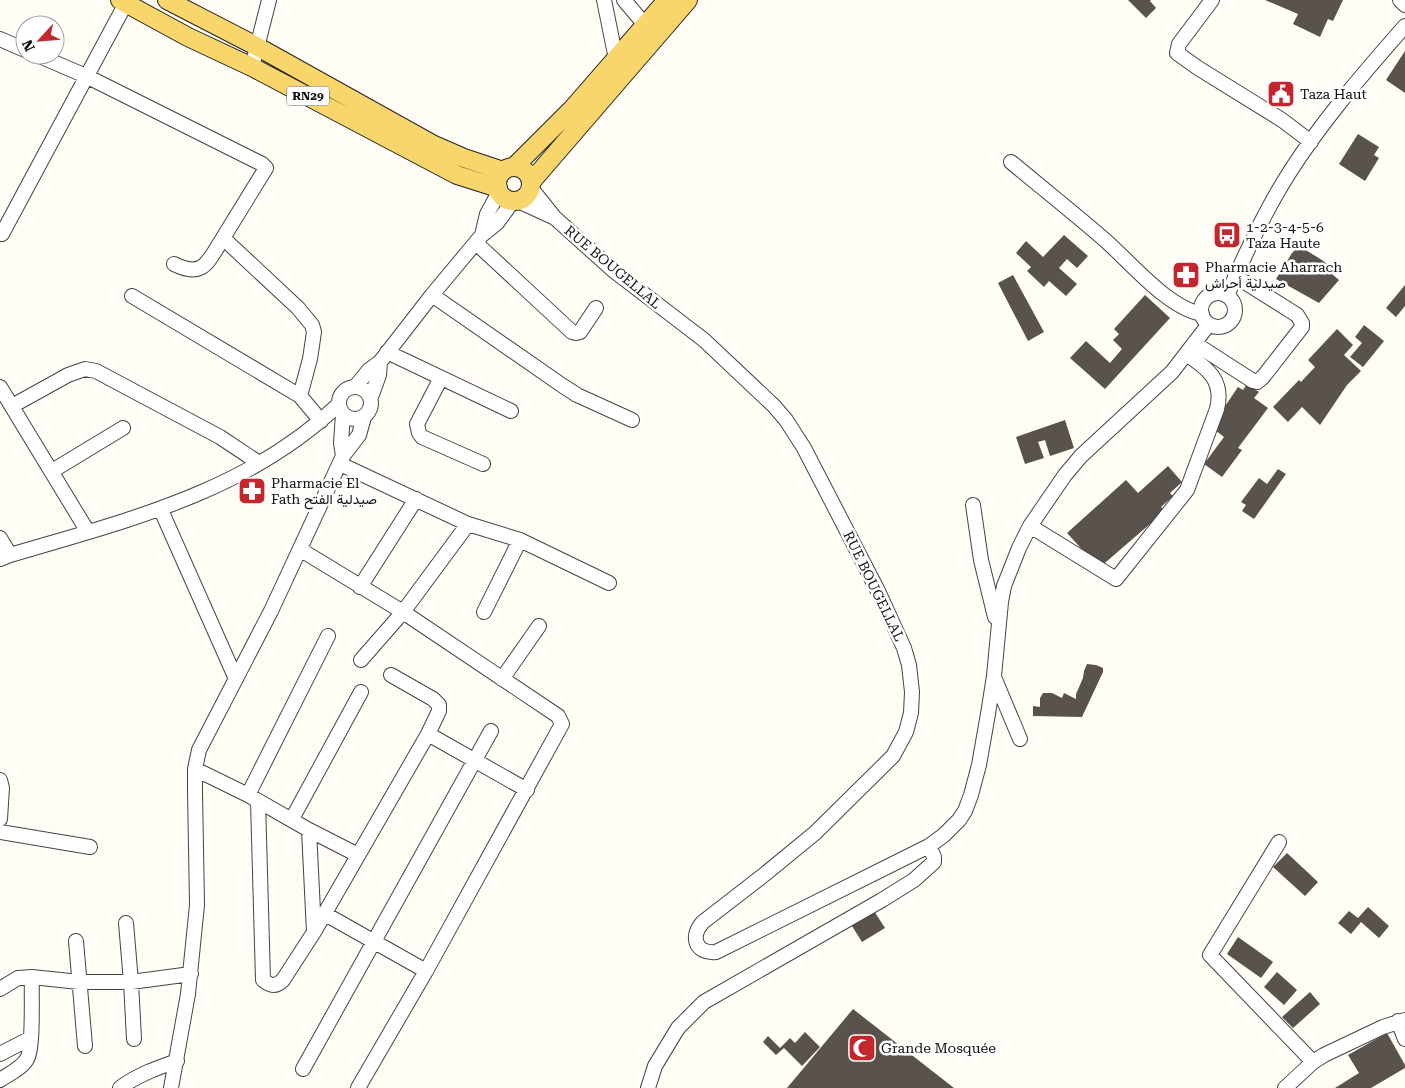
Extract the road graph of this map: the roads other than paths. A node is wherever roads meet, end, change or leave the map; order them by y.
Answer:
1 (167, 0) edge
2 (604, 0) edge
3 (624, 0) edge
4 (667, 0) edge
5 (688, 0) edge
6 (1212, 0) edge
7 (1400, 0) edge
8 (123, 2) edge
9 (264, 3) edge
10 (1405, 5) edge
11 (1405, 26) edge
12 (650, 31) junction
13 (0, 39) edge
14 (15, 46) edge
15 (258, 47) junction
16 (616, 59) junction
17 (60, 65) edge
18 (252, 67) junction
19 (86, 76) junction
20 (1311, 142) junction
21 (1011, 162) dead end
22 (531, 185) junction
23 (507, 187) junction
24 (555, 218) junction
25 (1, 235) edge
26 (223, 238) junction
27 (479, 239) junction
28 (174, 264) dead end
29 (1236, 276) junction
30 (432, 295) junction
31 (132, 296) dead end
32 (1227, 296) junction
33 (596, 308) dead end
34 (1206, 319) junction
35 (1190, 349) junction
36 (383, 357) junction
37 (441, 378) junction
38 (355, 386) junction
39 (0, 387) edge
40 (300, 396) junction
41 (371, 397) junction
42 (12, 406) junction
43 (341, 409) junction
44 (511, 411) dead end
45 (364, 417) junction
46 (632, 420) dead end
47 (321, 421) junction
48 (123, 428) dead end
49 (342, 460) junction
50 (259, 463) junction
51 (483, 464) dead end
52 (52, 471) junction
53 (416, 499) junction
54 (973, 506) dead end
55 (161, 510) junction
56 (468, 524) junction
57 (1030, 526) junction
58 (88, 532) junction
59 (0, 538) edge
60 (520, 540) junction
61 (301, 550) junction
62 (5, 557) edge
63 (609, 583) dead end
64 (360, 587) junction
65 (403, 612) junction
66 (484, 612) dead end
67 (539, 626) dead end
68 (998, 629) junction
69 (328, 636) dead end
70 (361, 660) dead end
71 (391, 675) dead end
72 (994, 676) junction
73 (502, 678) junction
74 (236, 679) junction
75 (361, 692) dead end
76 (491, 731) dead end
77 (428, 734) junction
78 (1020, 739) dead end
79 (474, 762) junction
80 (195, 769) junction
81 (0, 780) edge
82 (527, 790) junction
83 (253, 798) junction
84 (0, 819) edge
85 (292, 819) junction
86 (309, 830) junction
87 (0, 832) edge
88 (1279, 842) dead end
89 (90, 847) dead end
90 (923, 848) junction
91 (358, 855) junction
92 (325, 914) junction
93 (126, 923) dead end
94 (314, 932) junction
95 (76, 941) dead end
96 (374, 942) junction
97 (426, 971) junction
98 (191, 974) junction
99 (32, 977) junction
100 (79, 982) junction
101 (131, 982) junction
102 (0, 989) edge
103 (1402, 1021) edge
104 (31, 1038) junction
105 (134, 1039) dead end
106 (1405, 1040) edge
107 (85, 1046) dead end
108 (0, 1054) edge
109 (177, 1061) junction
110 (1313, 1062) junction
111 (302, 1069) dead end
112 (0, 1080) edge
113 (120, 1088) edge
114 (171, 1088) edge
115 (358, 1088) edge
116 (648, 1088) edge
117 (1285, 1088) edge

1 - 15 main road, RN29
2 - 16 street
3 - 12 street
4 - 12 main road
5 - 12 main road
6 - 20 street
7 - 10 street
8 - 18 main road, RN29
8 - 19 street
9 - 15 street
11 - 20 street
12 - 16 main road
12 - 22 main road
13 - 14 street
15 - 18 street
15 - 23 main road, RN29
16 - 23 main road
17 - 19 street
18 - 23 main road, RN29
19 - 25 street
19 - 26 street
20 - 29 street
21 - 34 street
22 - 23 main road
22 - 23 main road, RN29
22 - 24 street, RUE BOUGELLAL
23 - 24 street, RUE BOUGELLAL
23 - 27 street
24 - 90 street, RUE BOUGELLAL
26 - 28 street
26 - 40 street
27 - 30 street
27 - 33 street
29 - 32 street
29 - 35 street
30 - 36 street
30 - 46 street
31 - 40 street
32 - 34 street
32 - 34 street
34 - 35 street
35 - 57 street
35 - 57 street
36 - 37 street
36 - 38 street
36 - 41 street
37 - 44 street
37 - 51 street
38 - 41 street
38 - 43 street
39 - 42 street
40 - 47 street
41 - 45 street
42 - 50 street
42 - 52 street
43 - 45 street
43 - 47 street
43 - 49 street
45 - 49 street
47 - 50 street
48 - 52 street
49 - 53 street
49 - 61 street
50 - 55 street
52 - 58 street
53 - 56 street
53 - 64 street
54 - 68 street
55 - 58 street
55 - 74 street
56 - 60 street
56 - 65 street
57 - 68 street
58 - 62 street
59 - 62 street
60 - 63 street
60 - 66 street
61 - 64 street
61 - 74 street
64 - 65 street
65 - 70 street
65 - 73 street
67 - 73 street
68 - 72 street
69 - 83 street
71 - 77 street
72 - 78 street
72 - 90 street
73 - 82 street
74 - 80 street
75 - 85 street
76 - 79 street
77 - 79 street
77 - 91 street
79 - 82 street
79 - 96 street
80 - 83 street
80 - 98 street
81 - 84 street
82 - 97 street
83 - 85 street
83 - 94 street
85 - 86 street
86 - 91 street
86 - 94 street
87 - 89 street
88 - 110 street
90 - 116 street
91 - 92 street
92 - 94 street
92 - 96 street
93 - 101 street
95 - 100 street
96 - 97 street
96 - 111 street
97 - 115 street
98 - 101 street
98 - 109 street
99 - 100 street
99 - 102 street
99 - 104 street
100 - 101 street
100 - 107 street
101 - 105 street
103 - 106 street
103 - 110 street
104 - 108 street
104 - 112 street
109 - 113 street
109 - 114 street
110 - 117 street

